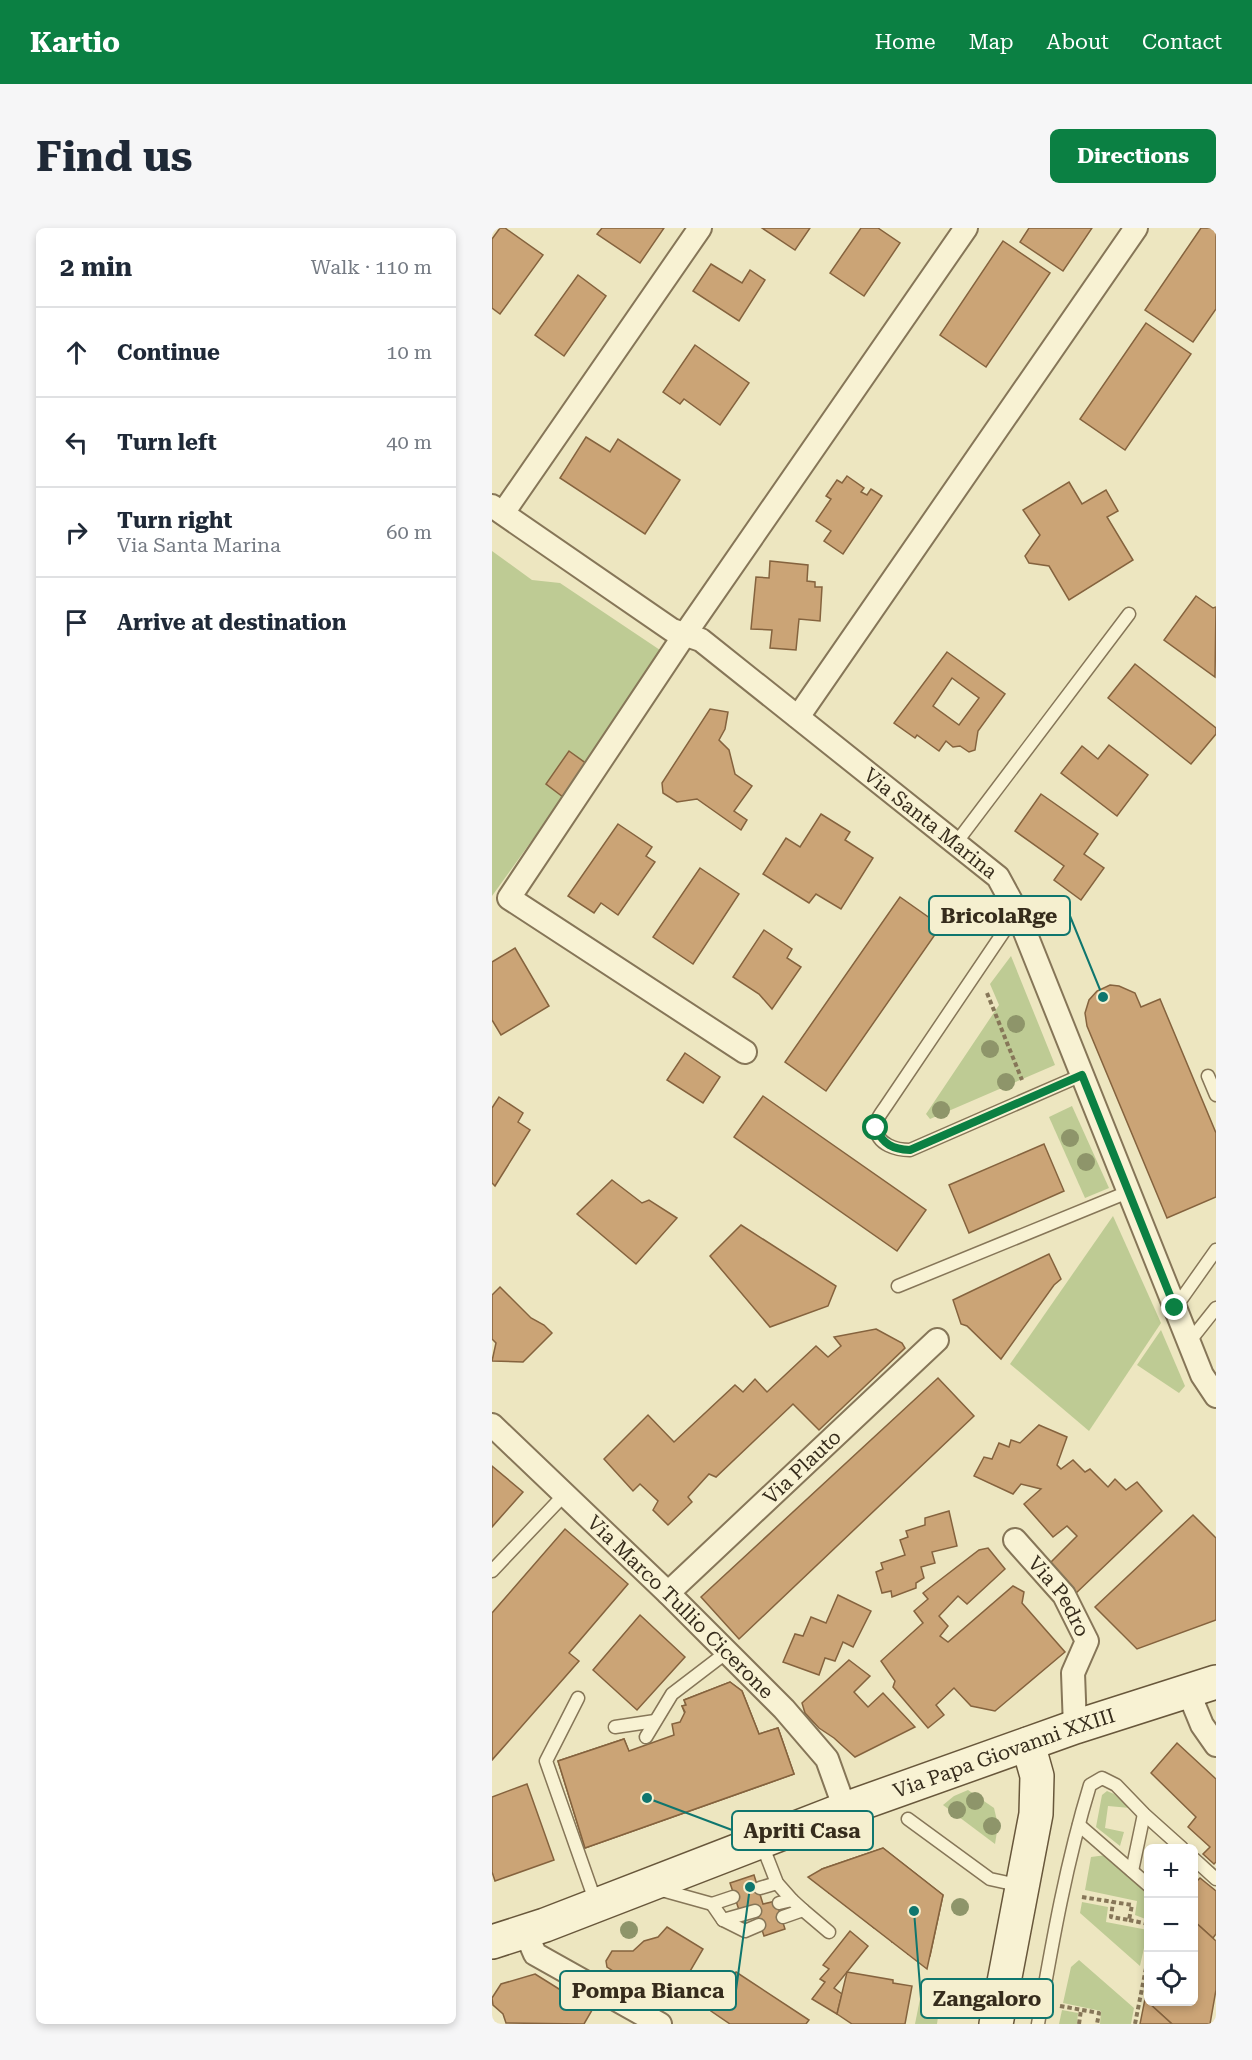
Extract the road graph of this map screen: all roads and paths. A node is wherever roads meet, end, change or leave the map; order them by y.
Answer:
1 (700, 228) edge
2 (966, 228) edge
3 (1136, 228) edge
4 (497, 509) edge
5 (1129, 614) dead end
6 (685, 634) junction
7 (798, 717) junction
8 (956, 843) junction
9 (1017, 912) junction
10 (977, 970) junction
11 (745, 1052) dead end
12 (1082, 1075) junction
13 (1208, 1076) dead end
14 (1216, 1095) edge
15 (1029, 1098) junction
16 (1128, 1192) junction
17 (1216, 1250) edge
18 (898, 1286) dead end
19 (1175, 1308) junction
20 (1216, 1308) edge
21 (938, 1340) dead end
22 (1189, 1342) junction
23 (1216, 1396) edge
24 (492, 1425) edge
25 (565, 1494) junction
26 (1015, 1540) dead end
27 (492, 1571) edge
28 (668, 1593) junction
29 (727, 1652) junction
30 (1202, 1687) edge
31 (578, 1698) dead end
32 (655, 1721) junction
33 (615, 1727) dead end
34 (1075, 1727) junction
35 (646, 1737) dead end
36 (1028, 1744) junction
37 (1216, 1744) edge
38 (845, 1809) junction
39 (1144, 1814) junction
40 (908, 1820) dead end
41 (1079, 1825) junction
42 (761, 1841) junction
43 (1178, 1844) edge
44 (1198, 1863) edge
45 (1132, 1871) junction
46 (1216, 1879) edge
47 (1144, 1881) edge
48 (777, 1883) junction
49 (646, 1886) junction
50 (1022, 1886) junction
51 (760, 1888) dead end
52 (1064, 1894) junction
53 (733, 1897) dead end
54 (792, 1900) junction
55 (1113, 1902) junction
56 (711, 1904) junction
57 (778, 1904) dead end
58 (597, 1905) junction
59 (803, 1910) junction
60 (755, 1911) dead end
61 (783, 1917) dead end
62 (723, 1920) junction
63 (1129, 1920) junction
64 (1144, 1923) edge
65 (759, 1925) dead end
66 (525, 1931) junction
67 (829, 1932) dead end
68 (492, 1942) edge
69 (1144, 1982) edge
70 (660, 2024) edge
71 (996, 2024) edge
72 (1038, 2024) edge
73 (1079, 2024) edge
74 (1096, 2024) edge
75 (1135, 2024) edge

1 - 4 street
2 - 6 street
3 - 7 street
4 - 6 street, Via Santa Marina
5 - 8 lane
6 - 7 street, Via Santa Marina
6 - 11 street
7 - 8 street, Via Santa Marina
8 - 9 street, Via Santa Marina
9 - 10 lane
9 - 12 street, Via Santa Marina
10 - 15 path
10 - 15 lane
12 - 15 lane
12 - 16 street, Via Santa Marina
13 - 14 lane
16 - 18 lane
16 - 19 street, Via Santa Marina
17 - 19 lane
19 - 22 street, Via Santa Marina
20 - 22 lane
21 - 28 street, Via Plauto
22 - 23 street, Via Santa Marina
24 - 25 street, Via Marco Tullio Cicerone
25 - 27 lane
25 - 28 street, Via Marco Tullio Cicerone
26 - 34 street, Via Pedro
28 - 29 street, Via Marco Tullio Cicerone
29 - 32 lane
29 - 38 street, Via Marco Tullio Cicerone
30 - 34 street, Via Papa Giovanni XXIII
30 - 37 street
31 - 58 lane
32 - 33 lane
32 - 35 lane
34 - 36 street, Via Papa Giovanni XXIII
36 - 38 street, Via Papa Giovanni XXIII
36 - 50 street
38 - 42 street, Via Papa Giovanni XXIII
39 - 41 lane
39 - 43 lane
39 - 45 lane
40 - 50 lane
41 - 45 lane
41 - 52 lane
42 - 48 lane
42 - 49 street, Via Papa Giovanni XXIII
44 - 46 lane
45 - 47 lane
48 - 51 lane
48 - 54 lane
49 - 56 lane
49 - 58 street, Via Papa Giovanni XXIII
50 - 71 street
52 - 55 path
52 - 72 lane
53 - 56 lane
54 - 57 lane
54 - 59 lane
55 - 63 path
55 - 63 path
56 - 62 lane
58 - 66 street, Via Papa Giovanni XXIII
59 - 61 lane
59 - 67 lane
60 - 62 lane
62 - 65 lane
63 - 64 path
66 - 68 street, Via Papa Giovanni XXIII
66 - 70 street
69 - 75 path
73 - 74 path

